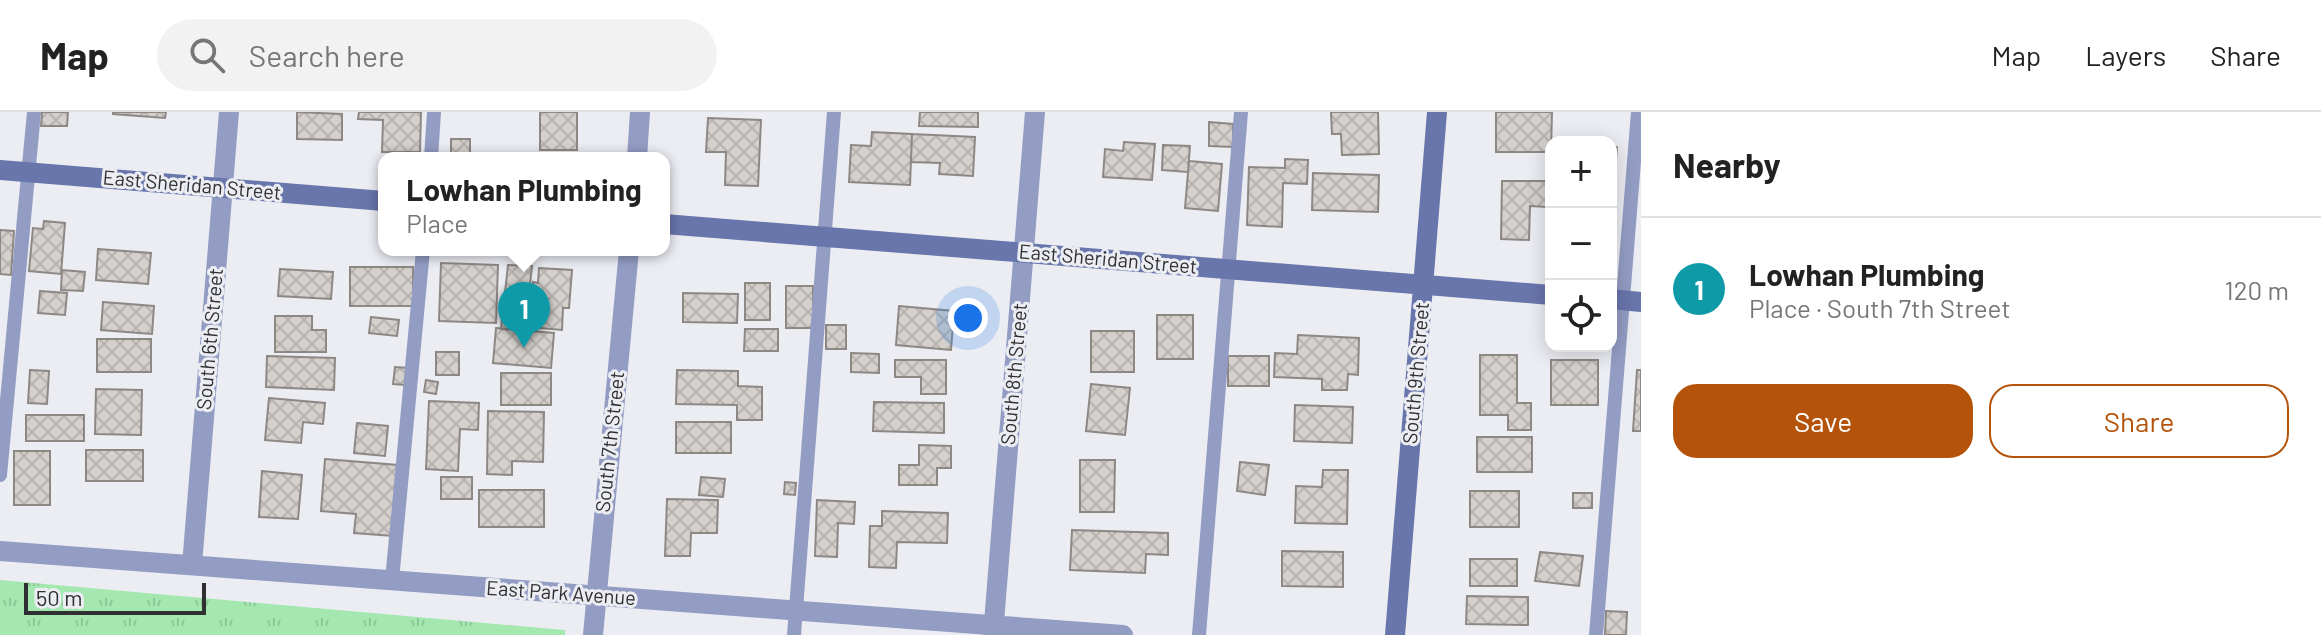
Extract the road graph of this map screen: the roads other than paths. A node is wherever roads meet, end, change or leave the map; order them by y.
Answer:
1 (34, 112) edge
2 (229, 112) edge
3 (434, 112) edge
4 (640, 112) edge
5 (834, 112) edge
6 (1035, 112) edge
7 (1241, 112) edge
8 (1437, 112) edge
9 (1638, 112) edge
10 (431, 152) edge
11 (637, 152) edge
12 (0, 170) edge
13 (30, 172) junction
14 (222, 188) junction
15 (378, 201) edge
16 (670, 224) edge
17 (824, 236) junction
18 (1024, 252) junction
19 (422, 256) edge
20 (628, 256) edge
21 (1229, 269) junction
22 (1423, 284) junction
23 (1545, 294) edge
24 (1625, 300) edge
25 (0, 475) edge
26 (0, 551) edge
27 (192, 565) junction
28 (392, 580) junction
29 (596, 595) junction
30 (795, 610) junction
31 (993, 630) edge
32 (593, 635) edge
33 (794, 635) edge
34 (1123, 635) edge
35 (1199, 635) edge
36 (1395, 635) edge
37 (1596, 635) edge

1 - 13 lane
2 - 14 street, South 6th Street
3 - 10 lane
4 - 11 street
5 - 17 lane
6 - 18 street, South 8th Street
7 - 21 lane
8 - 22 street, South 9th Street
9 - 24 lane
12 - 13 street, East Sheridan Street
13 - 14 street, East Sheridan Street
13 - 25 lane
14 - 15 street, East Sheridan Street
14 - 27 street, South 6th Street
16 - 17 street, East Sheridan Street
17 - 18 street, East Sheridan Street
17 - 30 lane
18 - 21 street, East Sheridan Street
18 - 31 street, South 8th Street
19 - 28 lane
20 - 29 street, South 7th Street
21 - 22 street, East Sheridan Street
21 - 35 lane
22 - 23 street, East Sheridan Street
22 - 36 street, South 9th Street
24 - 37 lane
26 - 27 street, East Park Avenue
27 - 28 street, East Park Avenue
28 - 29 street, East Park Avenue
29 - 30 street, East Park Avenue
29 - 32 street, South 7th Street
30 - 31 street, East Park Avenue
30 - 33 lane
31 - 34 street, East Park Avenue

